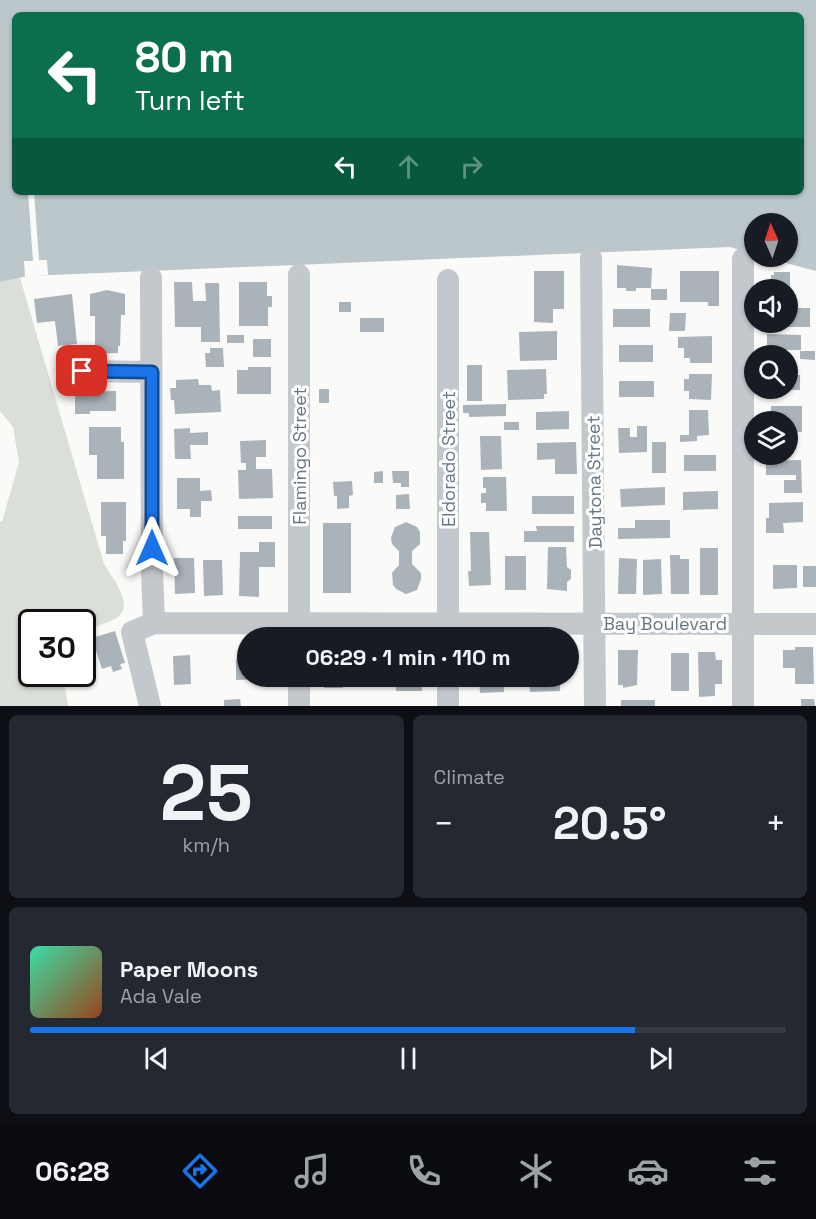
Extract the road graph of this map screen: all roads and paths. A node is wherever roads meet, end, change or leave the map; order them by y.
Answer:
1 (591, 258) dead end
2 (743, 259) dead end
3 (299, 275) dead end
4 (151, 278) dead end
5 (448, 280) dead end
6 (82, 371) dead end
7 (152, 372) junction
8 (154, 623) junction
9 (596, 623) junction
10 (743, 623) junction
11 (816, 624) edge
12 (299, 627) edge
13 (448, 627) edge
14 (522, 627) edge
15 (237, 628) edge
16 (299, 687) edge
17 (448, 687) edge
18 (150, 706) edge
19 (299, 706) edge
20 (448, 706) edge
21 (596, 706) edge
22 (743, 706) edge

1 - 9 street, Daytona Street
2 - 10 street
3 - 12 street, Flamingo Street
4 - 7 street
5 - 13 street, Eldorado Street
6 - 7 street
7 - 8 street
8 - 15 street, Bay Boulevard
8 - 18 street
9 - 10 street, Bay Boulevard
9 - 14 street, Bay Boulevard
9 - 21 street, Daytona Street
10 - 11 street, Bay Boulevard
10 - 22 street
16 - 19 street
17 - 20 street

